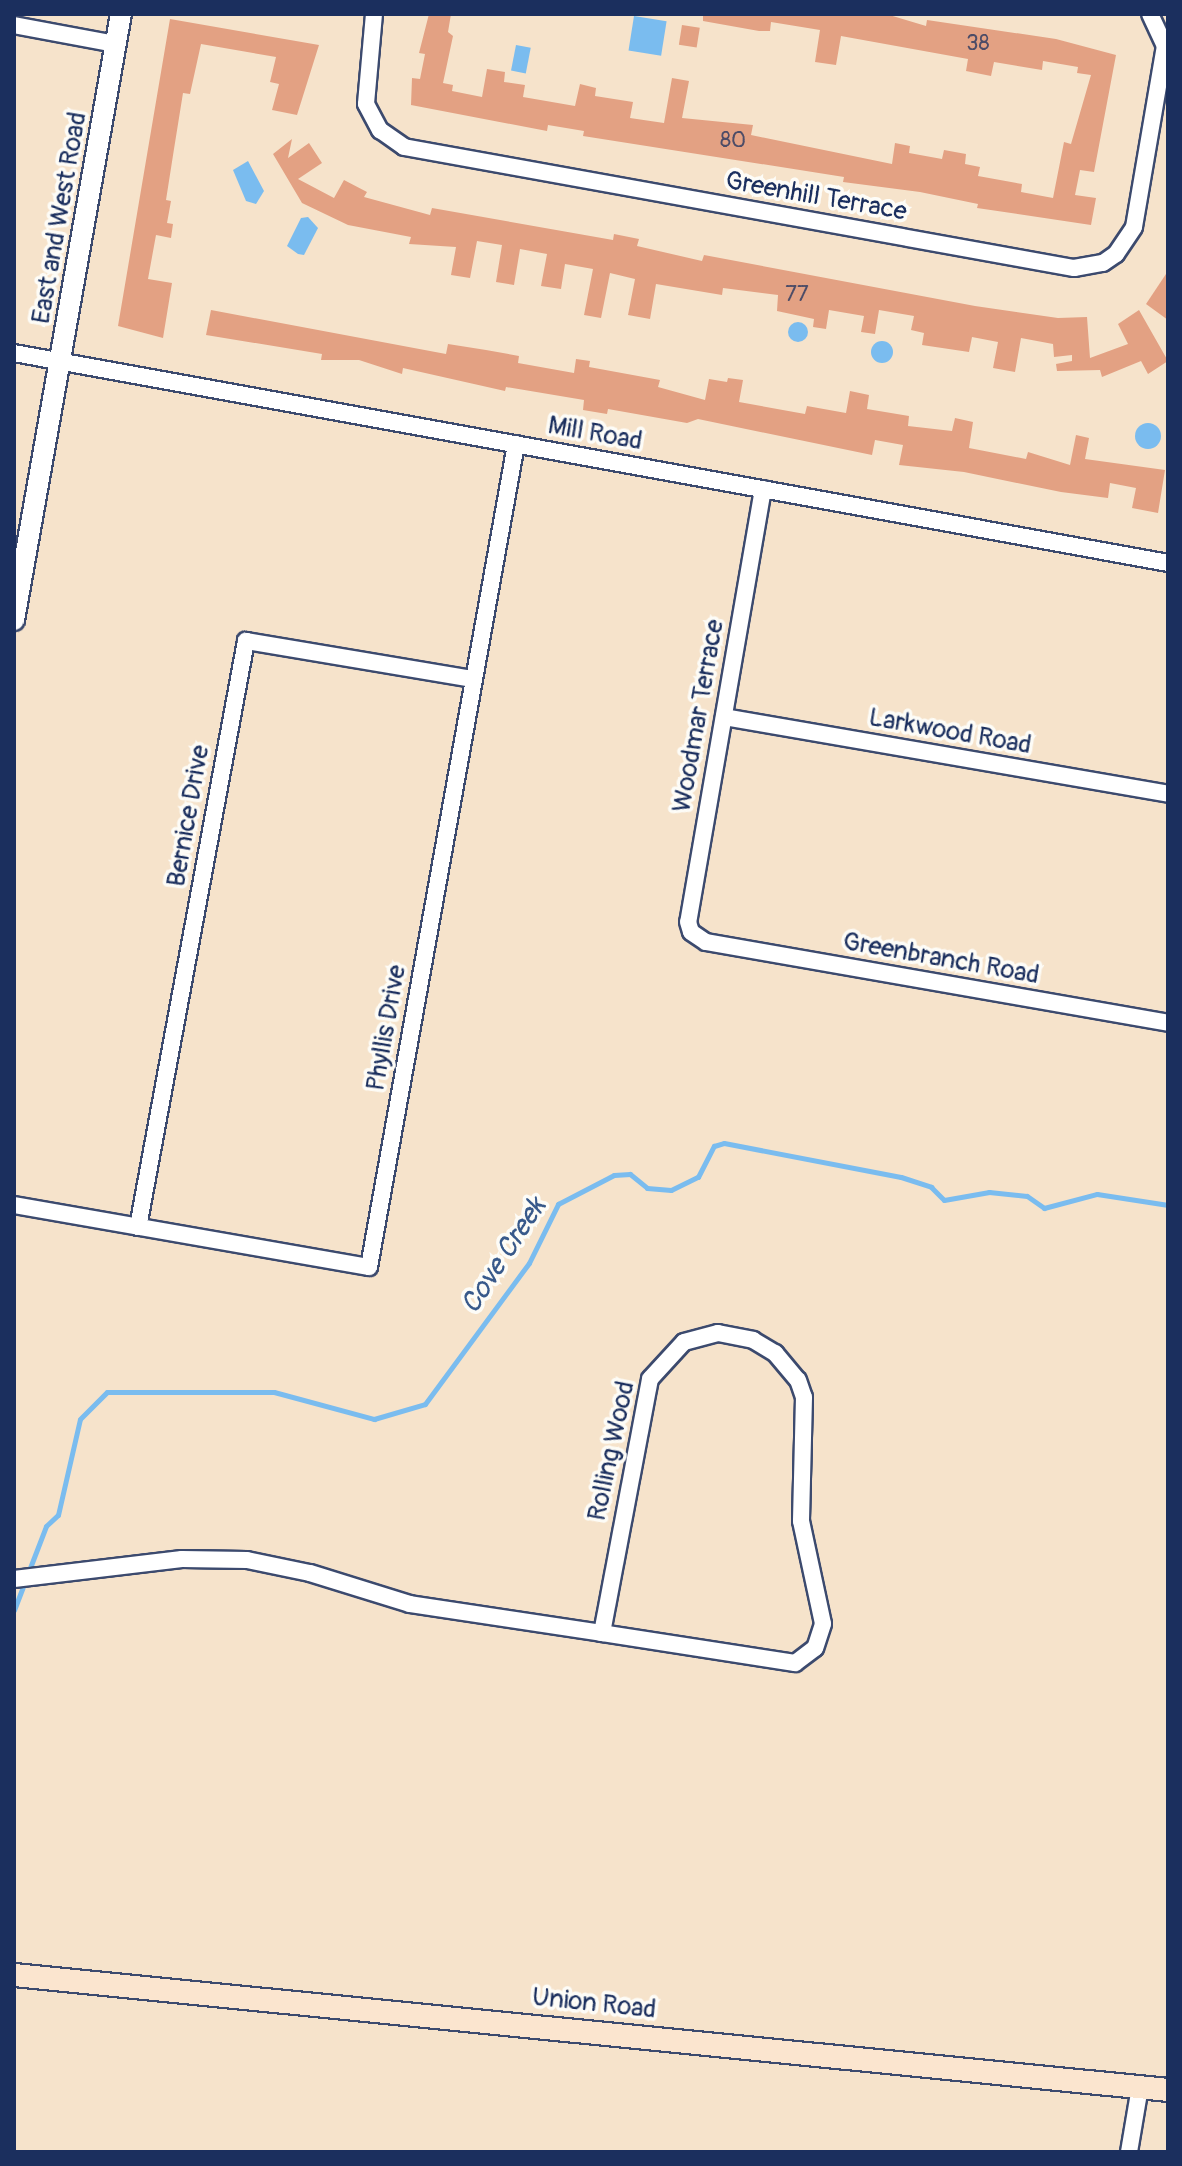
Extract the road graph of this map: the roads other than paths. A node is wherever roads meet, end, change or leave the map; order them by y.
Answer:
1 (121, 14) edge
2 (374, 14) edge
3 (1150, 14) edge
4 (14, 25) edge
5 (116, 44) junction
6 (14, 353) edge
7 (61, 362) junction
8 (516, 444) junction
9 (763, 489) junction
10 (1168, 563) edge
11 (14, 620) edge
12 (473, 679) junction
13 (724, 717) junction
14 (1168, 794) edge
15 (706, 942) joint
16 (1168, 1023) edge
17 (14, 1205) edge
18 (138, 1227) junction
19 (14, 1579) edge
20 (602, 1633) junction
21 (14, 1975) edge
22 (1140, 2087) junction
23 (1168, 2090) edge
24 (1129, 2152) edge

1 - 5 street, East and West Road
2 - 3 street, Greenhill Terrace
4 - 5 street
5 - 7 street, East and West Road
6 - 7 street, Mill Road
7 - 8 street, Mill Road
7 - 11 street, East and West Road
8 - 9 street, Mill Road
8 - 12 street, Phyllis Drive
9 - 10 street, Mill Road
9 - 13 street, Woodmar Terrace
12 - 18 street, Bernice Drive
12 - 18 street, Phyllis Drive
13 - 14 street, Larkwood Road
13 - 15 street, Woodmar Terrace
15 - 16 street, Greenbranch Road
17 - 18 street, Phyllis Drive
19 - 20 street, Rolling Wood
20 - 20 street, Rolling Wood
21 - 22 main road, Union Road
22 - 23 main road, Union Road
22 - 24 street

